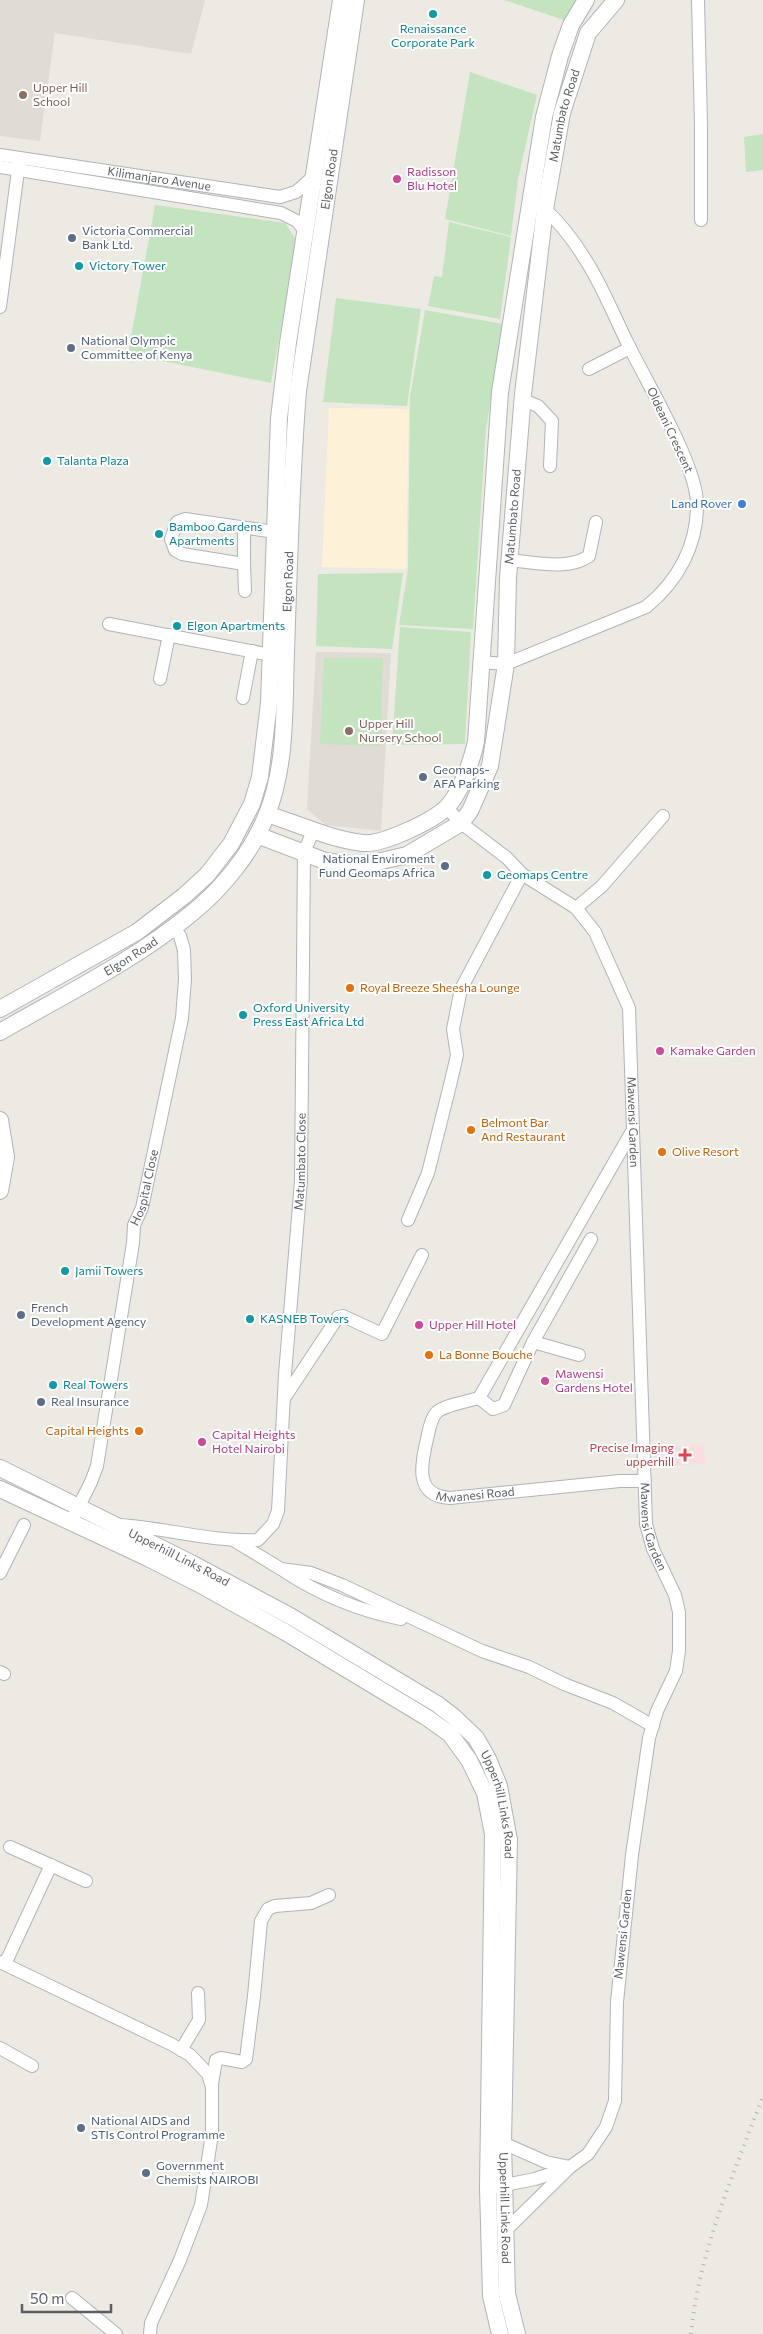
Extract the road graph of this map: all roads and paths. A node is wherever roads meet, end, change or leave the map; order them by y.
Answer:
1 (341, 0) edge
2 (356, 0) edge
3 (586, 0) edge
4 (616, 0) edge
5 (698, 0) edge
6 (571, 25) junction
7 (588, 32) junction
8 (0, 155) edge
9 (19, 164) junction
10 (0, 167) edge
11 (313, 177) junction
12 (546, 209) junction
13 (701, 220) dead end
14 (305, 231) junction
15 (0, 307) edge
16 (630, 348) junction
17 (589, 369) dead end
18 (500, 392) junction
19 (523, 397) junction
20 (495, 456) junction
21 (518, 459) junction
22 (550, 466) dead end
23 (596, 522) dead end
24 (244, 529) junction
25 (275, 532) junction
26 (488, 547) junction
27 (510, 554) junction
28 (244, 564) junction
29 (245, 591) dead end
30 (109, 624) dead end
31 (169, 635) junction
32 (252, 651) junction
33 (271, 655) junction
34 (480, 662) junction
35 (506, 664) junction
36 (160, 680) dead end
37 (243, 698) dead end
38 (478, 702) junction
39 (500, 703) junction
40 (447, 808) junction
41 (267, 814) junction
42 (663, 816) dead end
43 (461, 822) junction
44 (314, 830) junction
45 (257, 835) junction
46 (304, 852) junction
47 (522, 874) junction
48 (576, 908) junction
49 (173, 927) junction
50 (0, 1009) edge
51 (0, 1032) edge
52 (0, 1120) edge
53 (632, 1132) junction
54 (0, 1191) edge
55 (408, 1220) dead end
56 (590, 1239) dead end
57 (422, 1255) dead end
58 (533, 1342) junction
59 (579, 1355) dead end
60 (479, 1398) junction
61 (284, 1399) junction
62 (0, 1468) edge
63 (645, 1481) junction
64 (0, 1489) edge
65 (79, 1506) junction
66 (70, 1523) junction
67 (115, 1524) junction
68 (24, 1525) dead end
69 (235, 1541) junction
70 (0, 1573) edge
71 (652, 1726) junction
72 (10, 1847) dead end
73 (51, 1865) junction
74 (86, 1881) dead end
75 (329, 1895) dead end
76 (3, 1963) edge
77 (198, 1993) dead end
78 (0, 2048) edge
79 (181, 2050) junction
80 (32, 2066) dead end
81 (212, 2087) junction
82 (496, 2142) junction
83 (570, 2167) junction
84 (505, 2186) junction
85 (488, 2188) junction
86 (505, 2231) junction
87 (72, 2298) dead end
88 (116, 2334) edge
89 (150, 2334) edge
90 (500, 2334) edge
91 (517, 2334) edge

1 - 11 street, Elgon Road
2 - 41 street, Elgon Road
3 - 6 street, Matumbato Road
4 - 7 street, Matumbato Road
5 - 13 street
6 - 7 street
6 - 18 street, Matumbato Road
7 - 12 street, Matumbato Road
8 - 9 street, Kilimanjaro Avenue
9 - 10 street, Kilimanjaro Avenue
9 - 11 street, Kilimanjaro Avenue
9 - 14 street, Kilimanjaro Avenue
9 - 15 street
11 - 14 street, Elgon Road
12 - 16 street, Oldeani Crescent
12 - 19 street, Matumbato Road
14 - 25 street, Elgon Road
16 - 17 street
16 - 35 street, Oldeani Crescent
18 - 19 street
18 - 20 street, Matumbato Road
19 - 21 street, Matumbato Road
19 - 22 street
20 - 21 street
20 - 26 street, Matumbato Road
21 - 27 street, Matumbato Road
23 - 27 street
24 - 25 street
24 - 28 street
24 - 28 street
25 - 33 street, Elgon Road
26 - 27 street
26 - 34 street, Matumbato Road
27 - 35 street, Matumbato Road
28 - 29 street
30 - 31 street
31 - 32 street
31 - 36 street
32 - 33 street
32 - 37 street
33 - 50 street, Elgon Road
34 - 35 street, Oldeani Crescent
34 - 38 street, Matumbato Road
35 - 39 street, Matumbato Road
38 - 39 street
38 - 40 street, Matumbato Road
39 - 43 street, Matumbato Road
40 - 43 street, Mawensi Garden
40 - 44 street, Matumbato Road
41 - 44 street, Matumbato Road
41 - 45 street, Elgon Road
42 - 48 street
43 - 46 street, Matumbato Road
43 - 47 street, Mawensi Garden
44 - 46 street, Matumbato Close
45 - 46 street, Matumbato Road
45 - 49 street, Elgon Road
46 - 61 street, Matumbato Close
47 - 48 street, Mawensi Garden
47 - 55 street
48 - 53 street, Mawensi Garden
49 - 51 street, Elgon Road
49 - 65 street, Hospital Close
52 - 54 street
53 - 60 street
53 - 63 street, Mawensi Garden
56 - 58 street
57 - 61 street
58 - 59 street
58 - 60 street
60 - 63 street, Mwanesi Road
61 - 69 street, Matumbato Close
62 - 65 street
63 - 71 street, Mawensi Garden
64 - 66 street
65 - 66 street, Hospital Close
65 - 67 street, Upperhill Links Road
66 - 82 street, Upperhill Links Road
67 - 69 street
67 - 82 street, Upperhill Links Road
68 - 70 street
69 - 71 street
71 - 83 street, Mawensi Garden
72 - 73 street
73 - 74 street
73 - 76 street
75 - 81 street
76 - 79 street
77 - 79 street
78 - 80 street
79 - 81 street
81 - 89 street
82 - 83 street
82 - 84 street, Upperhill Links Road
82 - 85 street, Upperhill Links Road
83 - 84 street
83 - 86 street, Mawensi Garden
84 - 85 street
84 - 86 street, Upperhill Links Road
85 - 90 street, Upperhill Links Road
86 - 91 street, Upperhill Links Road
87 - 88 street

